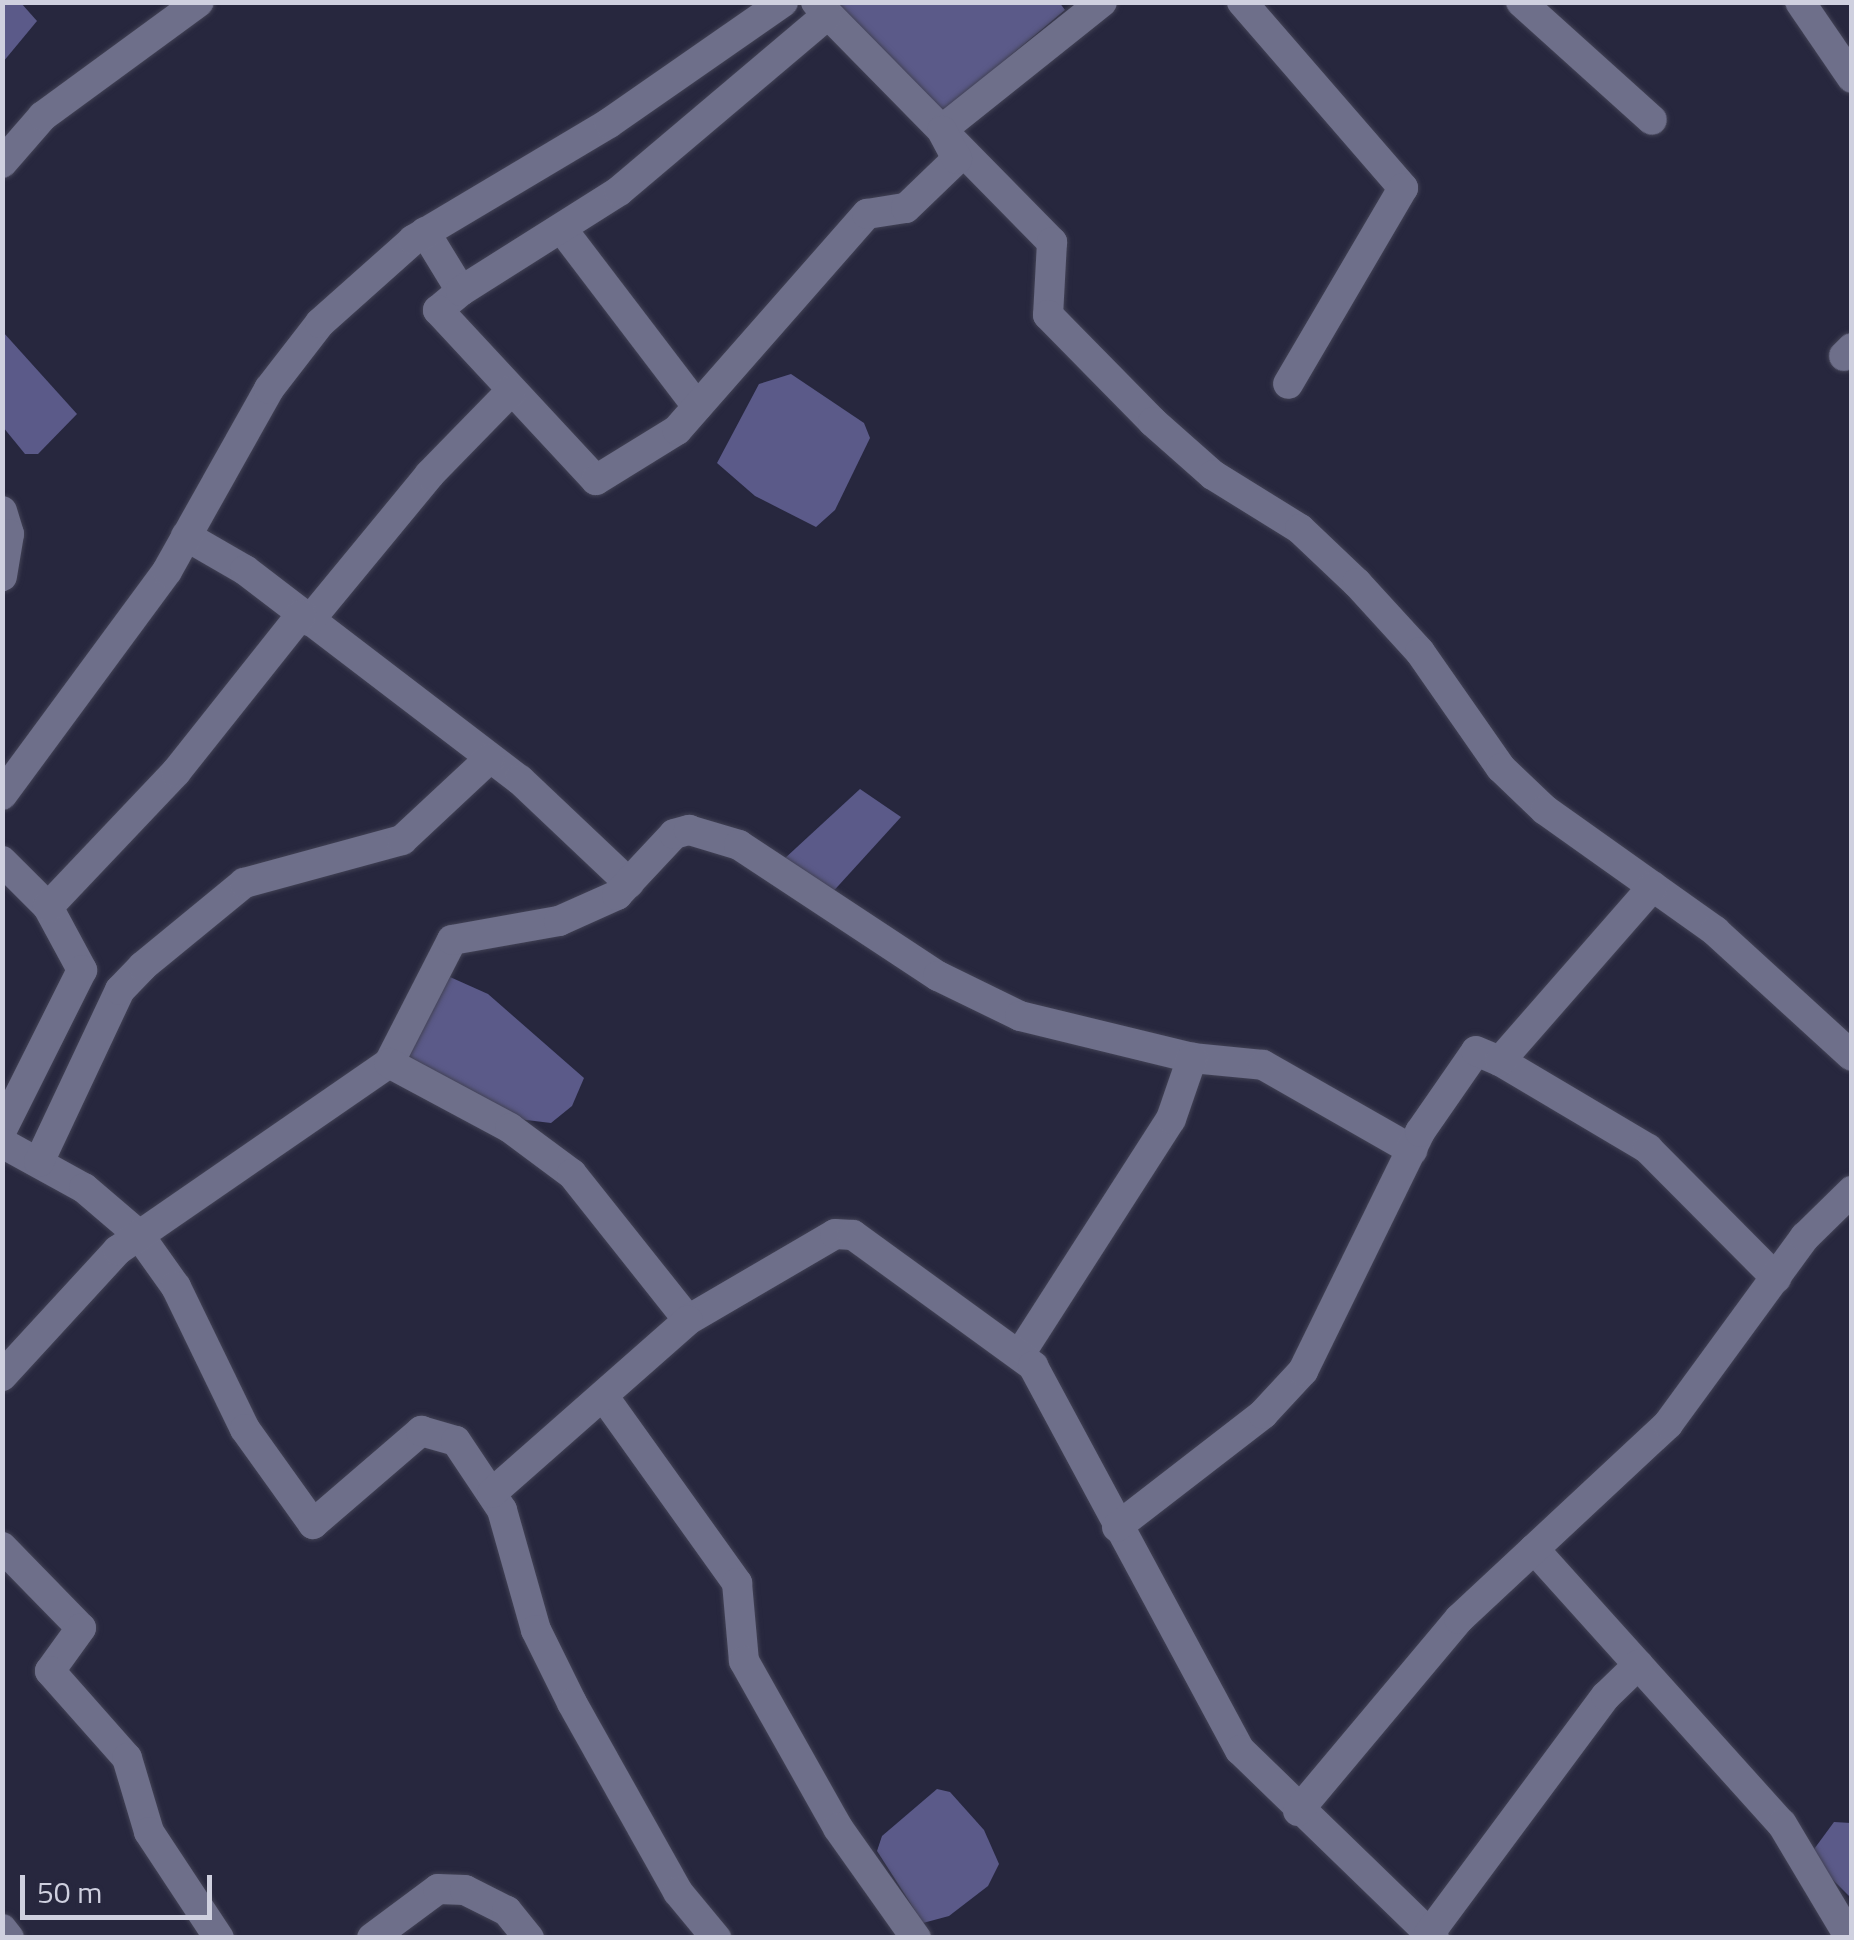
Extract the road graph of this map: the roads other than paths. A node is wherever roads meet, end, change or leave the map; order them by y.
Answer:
1 (199, 2) edge
2 (783, 2) edge
3 (1102, 2) edge
4 (1242, 2) edge
5 (1521, 2) edge
6 (1800, 2) edge
7 (822, 9) edge
8 (1852, 78) edge
9 (1652, 120) dead end
10 (939, 123) junction
11 (2, 164) edge
12 (562, 229) junction
13 (426, 232) junction
14 (461, 291) junction
15 (1288, 384) dead end
16 (511, 391) junction
17 (697, 406) junction
18 (2, 511) edge
19 (186, 536) junction
20 (2, 576) edge
21 (305, 618) junction
22 (489, 759) junction
23 (2, 794) edge
24 (2, 861) edge
25 (628, 883) junction
26 (1653, 886) junction
27 (48, 907) junction
28 (1852, 1056) edge
29 (1192, 1058) junction
30 (1500, 1061) junction
31 (389, 1063) junction
32 (2, 1130) edge
33 (2, 1142) edge
34 (1412, 1150) junction
35 (38, 1162) junction
36 (1852, 1191) edge
37 (139, 1235) junction
38 (1776, 1278) junction
39 (688, 1320) junction
40 (1020, 1354) junction
41 (3, 1375) edge
42 (604, 1398) junction
43 (492, 1492) junction
44 (1118, 1527) junction
45 (2, 1547) edge
46 (1534, 1549) junction
47 (1638, 1664) junction
48 (1298, 1811) junction
49 (2, 1929) edge
50 (1432, 1936) edge
51 (10, 1938) edge
52 (219, 1938) edge
53 (372, 1938) edge
54 (528, 1938) edge
55 (716, 1938) edge
56 (916, 1938) edge
57 (1850, 1938) edge

1 - 11 street
2 - 13 street
3 - 10 street
4 - 15 street
5 - 9 street
6 - 8 street
7 - 10 street
7 - 12 street
10 - 17 street
10 - 26 street
12 - 14 street
12 - 17 street
13 - 14 street
13 - 19 street
14 - 16 street
16 - 17 street
16 - 21 street
18 - 20 street
19 - 21 street
19 - 23 street
21 - 22 street
21 - 27 street
22 - 25 street
22 - 35 street
24 - 27 street
25 - 29 street
25 - 31 street
26 - 28 street
26 - 30 street
27 - 32 street
29 - 34 street
29 - 40 street
30 - 34 street
30 - 38 street
31 - 37 street
31 - 39 street
33 - 35 street
34 - 44 street
35 - 37 street
36 - 38 street
37 - 41 street
37 - 43 street
38 - 46 street
39 - 40 street
39 - 42 street
40 - 44 street
42 - 43 street
42 - 56 street
43 - 55 street
44 - 48 street
45 - 52 street
46 - 47 street
46 - 48 street
47 - 50 street
47 - 57 street
48 - 50 street
49 - 51 street
53 - 54 street

